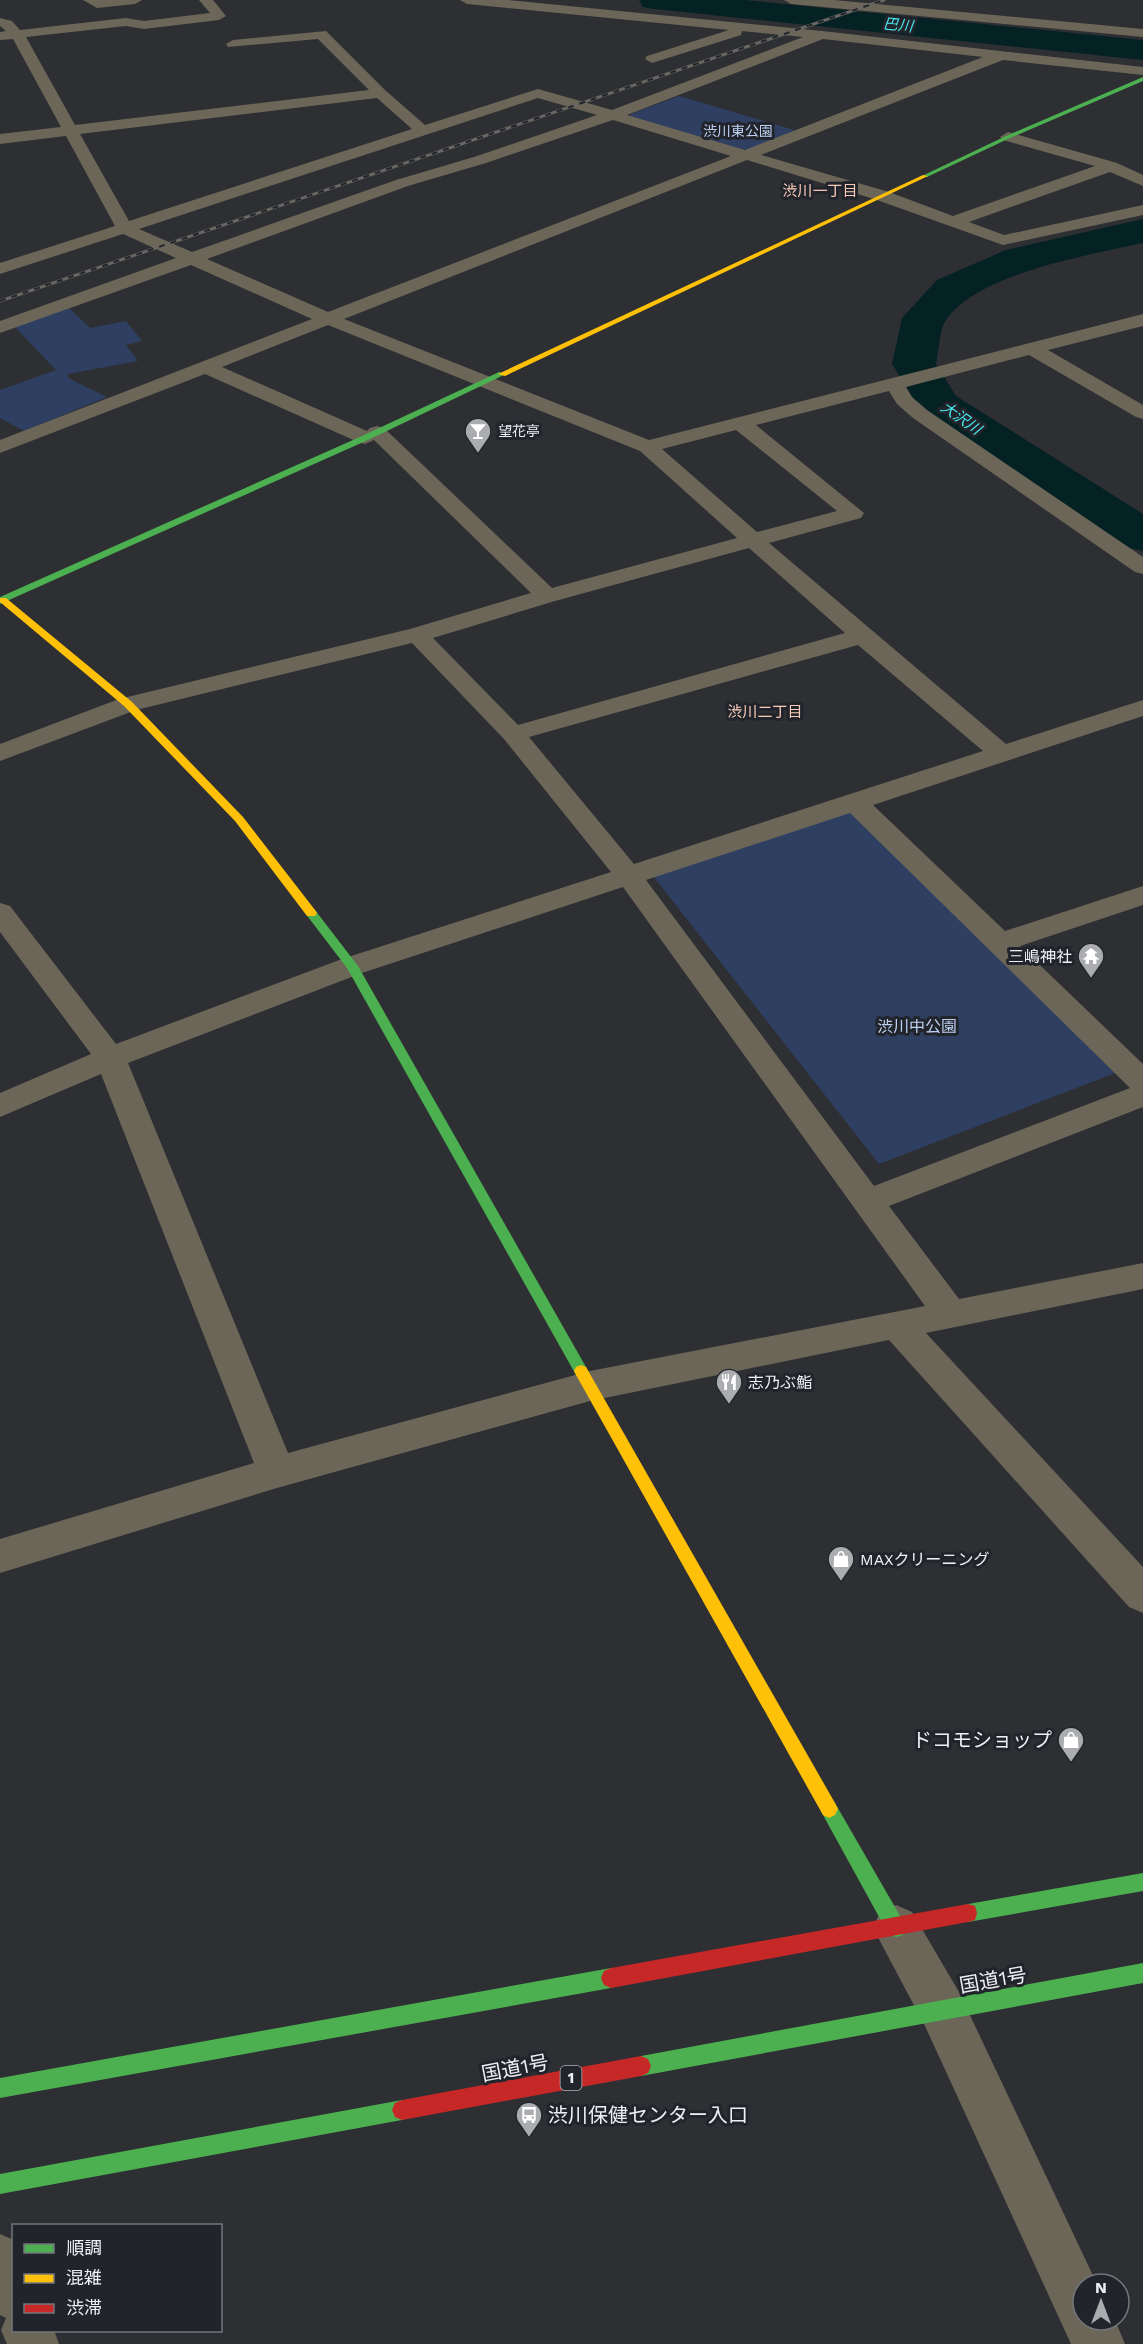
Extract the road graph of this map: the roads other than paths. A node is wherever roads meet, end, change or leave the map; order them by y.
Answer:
1 (90, 0) edge
2 (135, 0) edge
3 (206, 0) edge
4 (467, 0) edge
5 (791, 0) edge
6 (827, 2) edge
7 (0, 22) edge
8 (746, 28) junction
9 (1143, 33) edge
10 (17, 34) junction
11 (822, 34) junction
12 (0, 36) edge
13 (233, 44) dead end
14 (1002, 55) junction
15 (652, 59) dead end
16 (1143, 71) edge
17 (1143, 79) edge
18 (1117, 90) junction
19 (380, 93) junction
20 (1134, 97) dead end
21 (610, 116) junction
22 (72, 130) junction
23 (420, 137) junction
24 (1008, 137) junction
25 (0, 139) edge
26 (449, 150) dead end
27 (747, 155) junction
28 (480, 160) junction
29 (1111, 166) junction
30 (1143, 181) edge
31 (883, 196) junction
32 (1143, 210) edge
33 (954, 221) junction
34 (125, 229) junction
35 (190, 260) junction
36 (0, 269) edge
37 (328, 319) junction
38 (1143, 320) edge
39 (0, 327) edge
40 (1032, 349) junction
41 (206, 367) junction
42 (488, 382) junction
43 (894, 382) junction
44 (1143, 413) edge
45 (740, 423) junction
46 (371, 435) junction
47 (0, 447) edge
48 (647, 447) junction
49 (752, 541) junction
50 (1143, 567) edge
51 (547, 596) junction
52 (1, 599) edge
53 (417, 635) junction
54 (862, 636) junction
55 (128, 704) junction
56 (1138, 715) edge
57 (513, 734) junction
58 (0, 753) edge
59 (1001, 753) junction
60 (854, 802) junction
61 (629, 876) junction
62 (1143, 895) edge
63 (0, 912) edge
64 (999, 943) junction
65 (352, 966) junction
66 (111, 1058) junction
67 (1143, 1082) edge
68 (1143, 1095) edge
69 (0, 1106) edge
70 (866, 1202) junction
71 (1143, 1276) edge
72 (950, 1314) junction
73 (898, 1326) junction
74 (590, 1386) junction
75 (277, 1472) junction
76 (0, 1556) edge
77 (1143, 1595) edge
78 (1143, 1882) edge
79 (896, 1928) junction
80 (1143, 1973) edge
81 (942, 2008) junction
82 (0, 2088) edge
83 (0, 2184) edge
84 (0, 2260) edge
85 (1071, 2285) edge
86 (12, 2290) edge

1 - 2 street
3 - 10 street
4 - 8 street
5 - 6 street
6 - 9 street
7 - 10 street
8 - 11 street
8 - 15 street
10 - 12 street
10 - 22 street
11 - 14 street
11 - 21 street
13 - 19 street
14 - 16 street
14 - 27 street
17 - 18 main road
18 - 20 main road
18 - 24 main road
19 - 22 street
19 - 23 street
21 - 23 street
21 - 27 street
21 - 28 street
22 - 25 street
22 - 34 street
23 - 34 street
24 - 29 street
24 - 31 main road
26 - 28 street
27 - 31 street
27 - 37 street
28 - 35 street
29 - 30 street
29 - 33 street
31 - 33 street
31 - 42 main road
32 - 33 street
34 - 35 street
34 - 36 street
35 - 37 street
35 - 39 street
37 - 41 street
37 - 42 street
38 - 40 street
40 - 43 street
40 - 44 street
41 - 46 street
41 - 47 street
42 - 46 main road
42 - 48 street
43 - 45 street
43 - 50 street
45 - 48 street
45 - 49 street
46 - 51 street
46 - 52 main road
48 - 49 street
49 - 51 street
49 - 54 street
51 - 53 street
52 - 55 main road
53 - 55 street
53 - 57 street
54 - 57 street
54 - 59 street
55 - 58 street
55 - 65 main road
56 - 59 street
57 - 61 street
59 - 60 street
60 - 61 street
60 - 64 street
61 - 65 street
61 - 70 street
62 - 64 street
63 - 66 street
64 - 67 street
65 - 66 street
65 - 74 main road
66 - 69 street
66 - 75 street
68 - 70 street
70 - 72 street
71 - 72 street
72 - 73 street
73 - 74 street
73 - 77 street
74 - 75 street
74 - 79 main road
75 - 76 street
78 - 79 main road
79 - 81 street
79 - 82 main road
80 - 81 main road, 国道1号 / 1
81 - 83 main road, 国道1号 / 1
81 - 85 street
84 - 86 street

